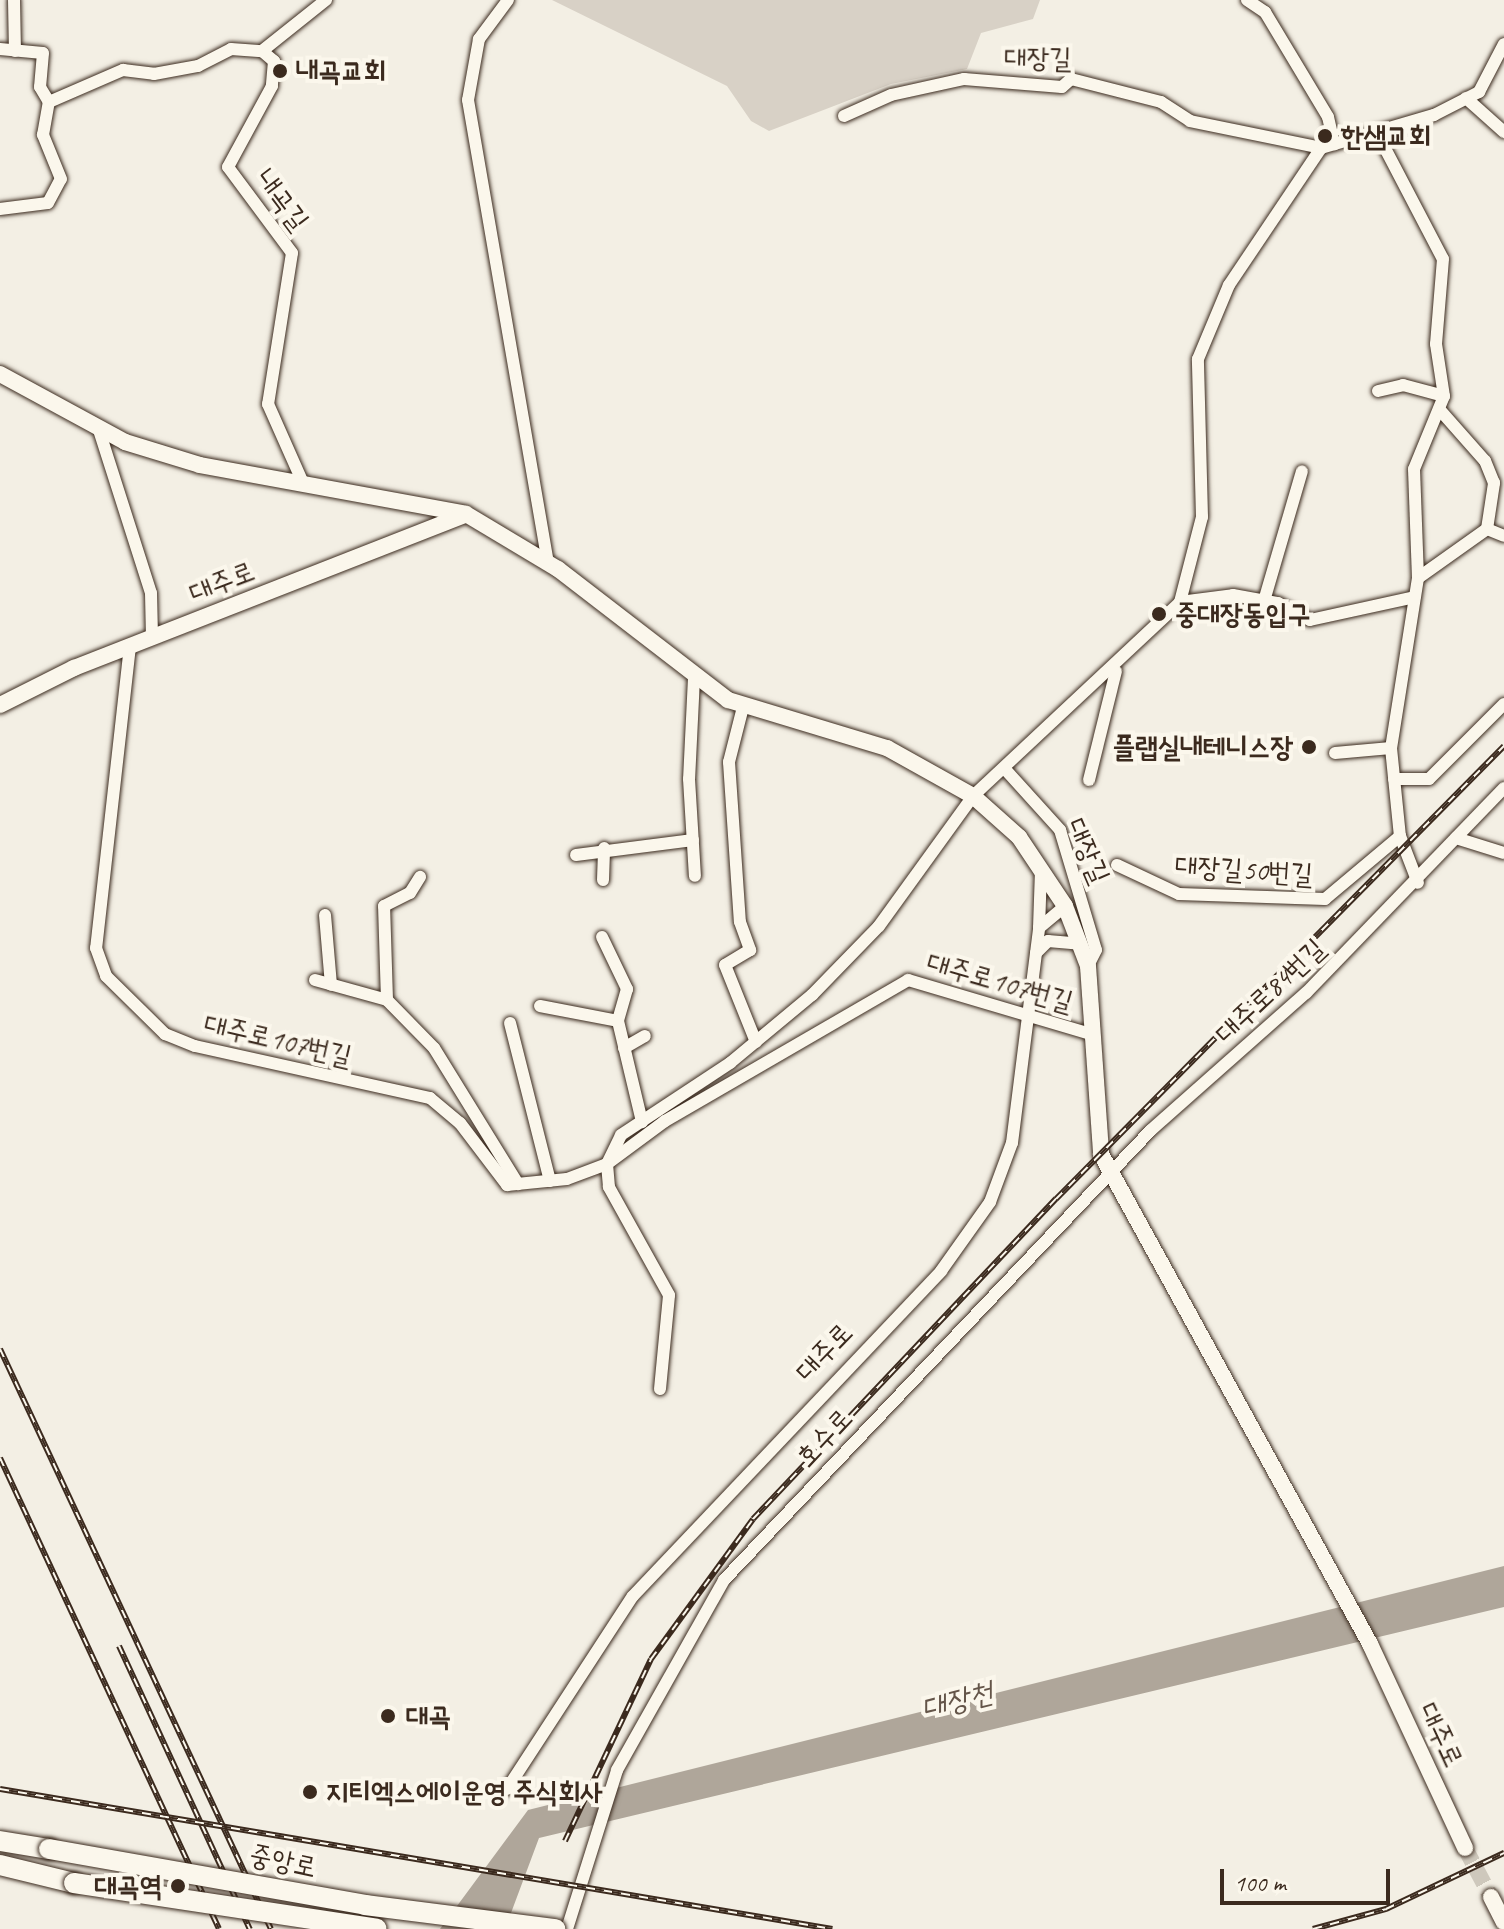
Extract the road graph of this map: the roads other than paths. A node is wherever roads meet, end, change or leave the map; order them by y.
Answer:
1 (14, 0) edge
2 (326, 0) edge
3 (508, 0) edge
4 (1247, 0) edge
5 (1504, 44) edge
6 (0, 49) edge
7 (15, 51) junction
8 (262, 51) junction
9 (1466, 98) junction
10 (49, 102) junction
11 (844, 116) dead end
12 (1376, 131) junction
13 (1504, 132) edge
14 (1327, 146) junction
15 (0, 209) edge
16 (0, 374) edge
17 (1378, 391) dead end
18 (1444, 396) junction
19 (1439, 409) junction
20 (98, 427) junction
21 (1302, 471) dead end
22 (303, 483) junction
23 (466, 514) junction
24 (1487, 529) junction
25 (1504, 536) edge
26 (548, 562) junction
27 (1418, 578) junction
28 (1415, 597) junction
29 (1264, 601) junction
30 (1180, 602) junction
31 (152, 637) junction
32 (130, 646) junction
33 (1117, 668) junction
34 (694, 678) junction
35 (1504, 704) edge
36 (0, 705) edge
37 (743, 707) junction
38 (1391, 748) junction
39 (1335, 753) dead end
40 (1004, 768) junction
41 (1394, 779) junction
42 (1089, 780) dead end
43 (1504, 788) edge
44 (973, 796) junction
45 (1400, 836) junction
46 (1456, 838) junction
47 (693, 840) junction
48 (604, 848) junction
49 (1504, 853) edge
50 (576, 855) dead end
51 (1117, 865) dead end
52 (1041, 866) junction
53 (695, 876) dead end
54 (420, 877) dead end
55 (603, 880) dead end
56 (1418, 883) junction
57 (1065, 906) junction
58 (325, 915) dead end
59 (1039, 928) junction
60 (602, 937) dead end
61 (1080, 944) junction
62 (1036, 953) junction
63 (1088, 966) junction
64 (315, 980) dead end
65 (331, 985) junction
66 (387, 1000) junction
67 (540, 1006) dead end
68 (1028, 1014) junction
69 (618, 1021) junction
70 (510, 1023) dead end
71 (1094, 1035) junction
72 (645, 1036) dead end
73 (756, 1042) junction
74 (624, 1048) junction
75 (642, 1122) junction
76 (607, 1164) junction
77 (1114, 1176) junction
78 (550, 1181) junction
79 (518, 1184) junction
80 (660, 1389) dead end
81 (507, 1789) dead end
82 (0, 1841) edge
83 (1465, 1848) tunnel mouth
84 (0, 1865) edge
85 (1491, 1897) tunnel mouth
86 (1504, 1922) edge
87 (377, 1929) edge
88 (555, 1929) edge
89 (567, 1929) edge

1 - 7 street
2 - 8 street
3 - 26 street
4 - 14 street
5 - 9 street, 대장길
6 - 7 street
7 - 10 street
8 - 10 street
8 - 22 street, 내곡길
9 - 12 street, 대장길
9 - 13 street
10 - 15 street
11 - 14 street, 대장길
12 - 14 street, 대장길
12 - 18 street
14 - 30 street, 대장길
16 - 20 street
17 - 18 street
18 - 19 street
19 - 24 street
19 - 27 street
20 - 22 street
20 - 31 street
21 - 29 street
22 - 23 street
23 - 26 street
23 - 31 street, 대주로
24 - 25 street
24 - 27 street
26 - 34 street
27 - 28 street
28 - 29 street
28 - 38 street
29 - 30 street
30 - 33 street, 대장길
31 - 32 street, 대주로
32 - 36 street, 대주로
32 - 79 street, 대주로107번길
33 - 40 street, 대장길
33 - 42 street, 대장길
34 - 37 street
34 - 47 street
35 - 41 street
37 - 44 street
37 - 73 street
38 - 39 street
38 - 41 street
40 - 44 street, 대장길
40 - 63 street, 대장길
41 - 45 street
43 - 46 street, 대주로84번길
44 - 52 street
44 - 73 street
45 - 51 street, 대장길50번길
45 - 56 street
46 - 49 street
46 - 56 street, 대주로84번길
47 - 48 street
47 - 53 street
48 - 50 street
48 - 55 street
52 - 57 street
52 - 59 street, 대주로
54 - 66 street
56 - 77 street, 대주로84번길
57 - 59 street
57 - 61 street
58 - 65 street
59 - 62 street, 대주로
60 - 69 street
61 - 62 street
61 - 63 street
62 - 68 street, 대주로
63 - 71 street
64 - 65 street
65 - 66 street
66 - 79 street
67 - 69 street
68 - 71 street, 대주로107번길
68 - 76 street, 대주로107번길
68 - 81 street, 대주로
69 - 74 street
70 - 78 street
71 - 77 street
72 - 74 street
73 - 75 street
74 - 75 street
75 - 76 street
76 - 78 street, 대주로107번길
76 - 80 street
77 - 83 street, 대주로
77 - 89 street, 호수로
78 - 79 street, 대주로107번길
82 - 88 main road, 중앙로, bridge
84 - 87 main road, 중앙로, bridge
85 - 86 street

